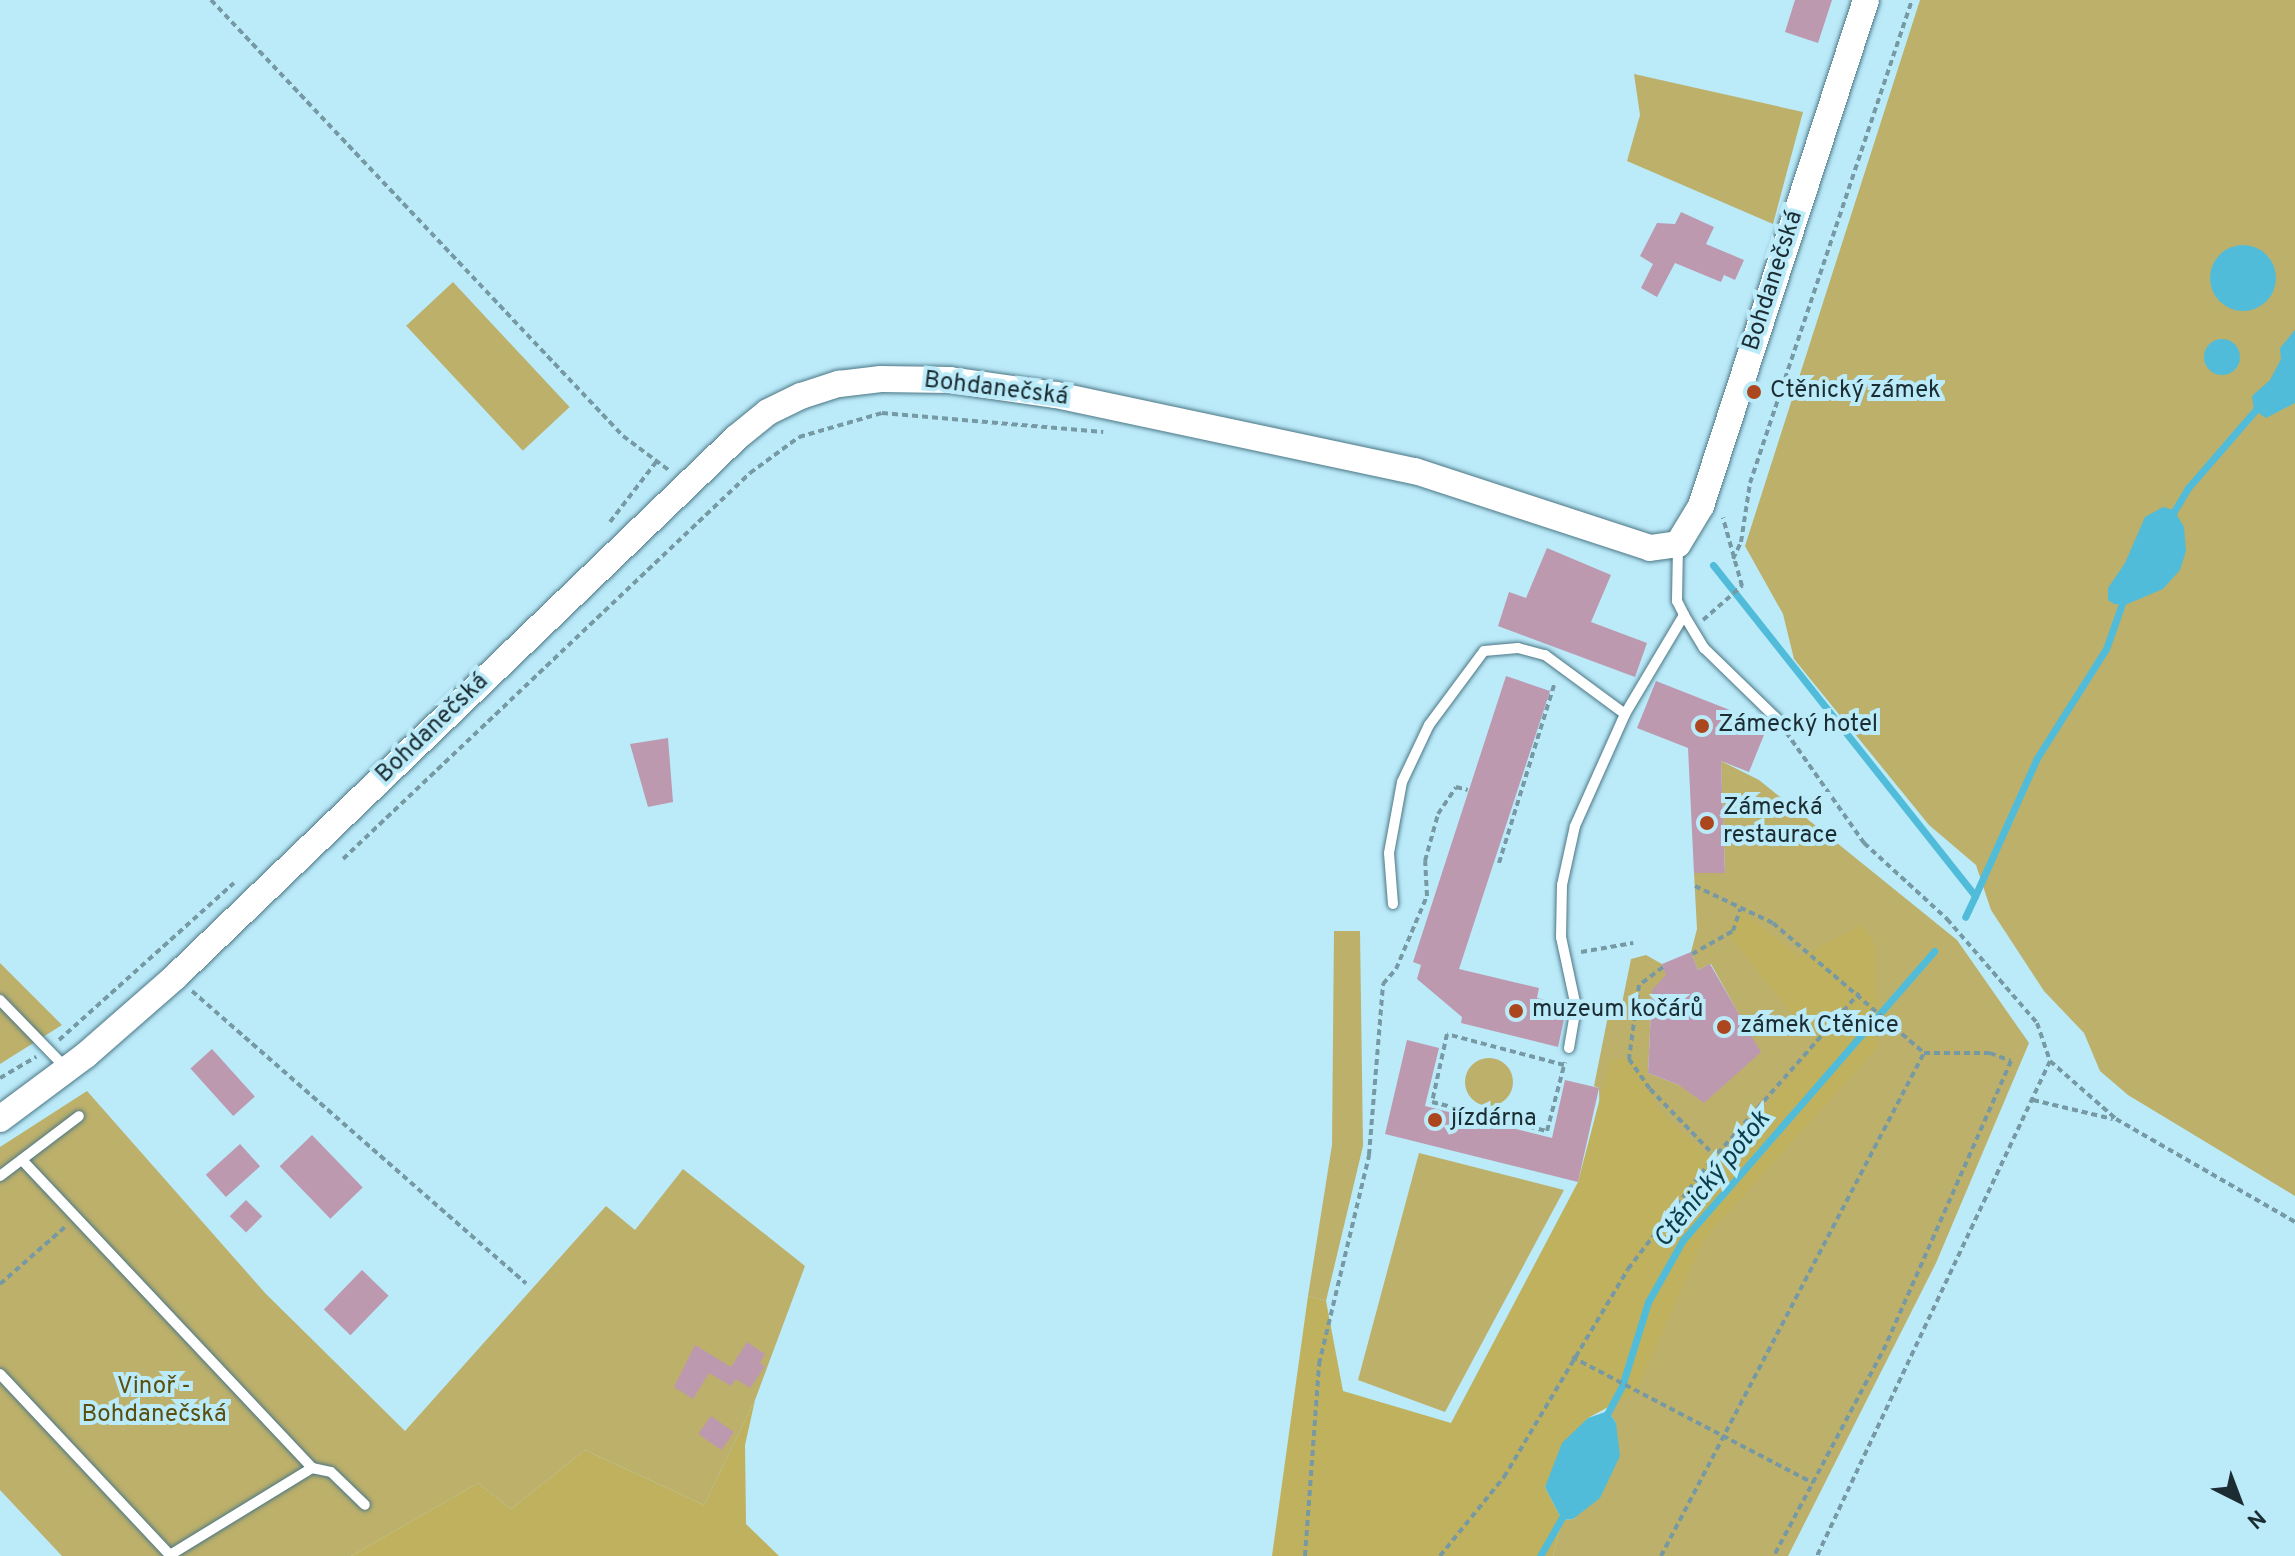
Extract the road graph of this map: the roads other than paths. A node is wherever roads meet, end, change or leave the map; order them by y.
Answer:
1 (1866, 0) edge
2 (1678, 544) junction
3 (1684, 615) junction
4 (1625, 714) junction
5 (1777, 719) road end
6 (1393, 904) dead end
7 (0, 1000) edge
8 (1569, 1048) road end
9 (67, 1069) junction
10 (79, 1116) dead end
11 (0, 1119) edge
12 (23, 1161) junction
13 (0, 1176) edge
14 (0, 1374) edge
15 (312, 1468) junction
16 (365, 1505) dead end
17 (170, 1555) edge

1 - 2 street, Bohdanečská
2 - 3 lane
2 - 9 street, Bohdanečská
3 - 4 lane
3 - 5 lane
4 - 6 lane
4 - 8 lane
7 - 9 lane
9 - 11 street, Bohdanečská
10 - 12 lane
12 - 13 lane
12 - 15 lane
14 - 17 lane
15 - 16 lane
15 - 17 lane

